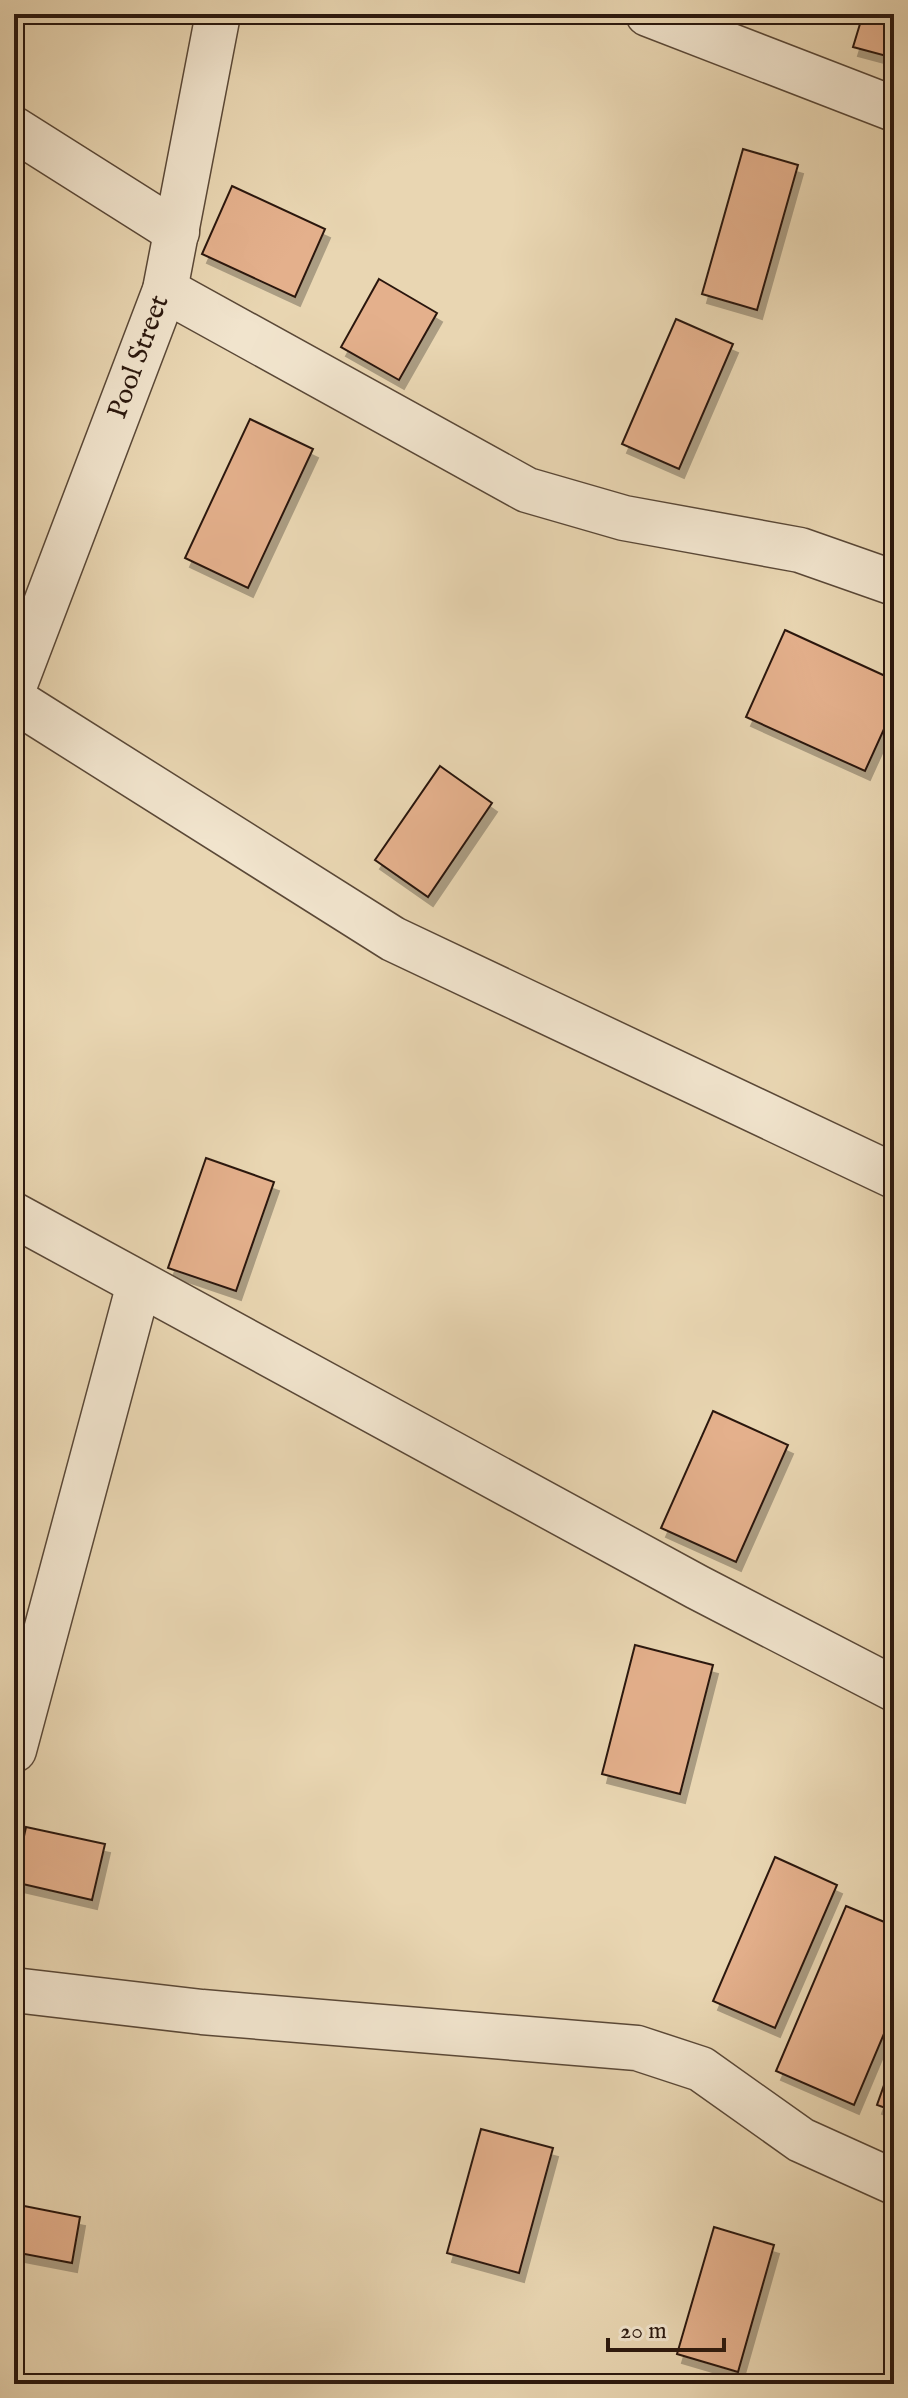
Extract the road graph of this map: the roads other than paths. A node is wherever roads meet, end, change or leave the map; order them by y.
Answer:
1 (218, 14) edge
2 (648, 14) edge
3 (894, 109) edge
4 (14, 129) edge
5 (177, 232) junction
6 (165, 290) junction
7 (894, 583) edge
8 (14, 687) edge
9 (14, 700) edge
10 (894, 1176) edge
11 (14, 1215) edge
12 (139, 1284) junction
13 (894, 1689) edge
14 (14, 1750) edge
15 (14, 1990) edge
16 (894, 2182) edge

1 - 5 street, Pool Street
2 - 3 street
4 - 5 street
5 - 6 street, Pool Street
6 - 7 street
6 - 8 street, Pool Street
9 - 10 street
11 - 12 street
12 - 13 street
12 - 14 street
15 - 16 street

